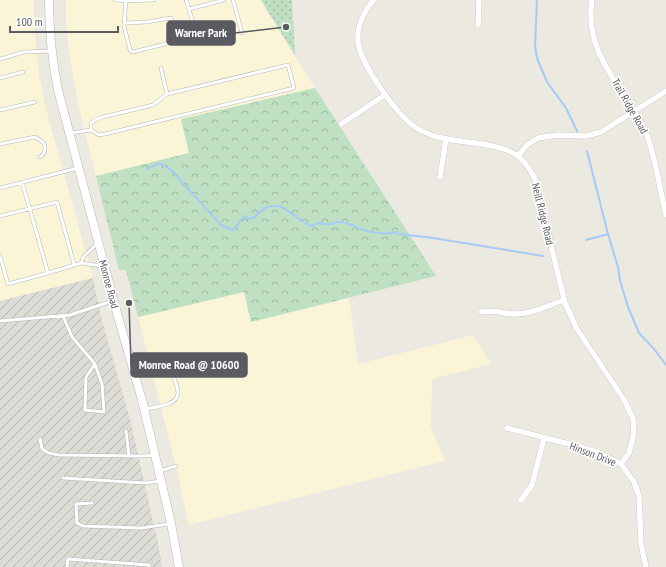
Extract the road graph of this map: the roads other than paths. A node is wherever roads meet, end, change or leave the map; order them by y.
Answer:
1 (49, 0) edge
2 (115, 0) edge
3 (154, 0) edge
4 (186, 0) edge
5 (224, 0) edge
6 (234, 0) edge
7 (374, 0) edge
8 (479, 0) edge
9 (592, 0) edge
10 (125, 1) edge
11 (189, 9) junction
12 (124, 23) junction
13 (478, 25) dead end
14 (242, 33) dead end
15 (177, 41) junction
16 (52, 51) junction
17 (0, 59) edge
18 (161, 68) dead end
19 (23, 72) dead end
20 (0, 78) edge
21 (666, 91) edge
22 (168, 94) junction
23 (385, 95) junction
24 (35, 102) dead end
25 (0, 110) edge
26 (634, 111) junction
27 (341, 124) dead end
28 (91, 130) junction
29 (68, 133) junction
30 (446, 139) junction
31 (0, 144) edge
32 (518, 156) junction
33 (40, 157) dead end
34 (78, 168) junction
35 (440, 177) dead end
36 (22, 182) junction
37 (0, 188) edge
38 (30, 208) junction
39 (666, 215) edge
40 (0, 216) edge
41 (98, 243) junction
42 (0, 256) edge
43 (80, 263) junction
44 (74, 264) junction
45 (105, 267) junction
46 (48, 273) junction
47 (114, 300) junction
48 (564, 300) junction
49 (482, 312) dead end
50 (63, 316) junction
51 (0, 321) edge
52 (168, 359) dead end
53 (95, 364) junction
54 (172, 370) dead end
55 (173, 374) dead end
56 (145, 409) junction
57 (507, 428) dead end
58 (126, 431) dead end
59 (544, 438) junction
60 (40, 439) dead end
61 (156, 454) junction
62 (129, 456) junction
63 (621, 464) junction
64 (176, 466) dead end
65 (160, 471) junction
66 (63, 478) dead end
67 (162, 481) junction
68 (521, 500) dead end
69 (92, 503) dead end
70 (171, 523) junction
71 (67, 567) edge
72 (149, 567) edge
73 (179, 567) edge
74 (646, 567) edge

1 - 16 main road, Monroe Road
2 - 10 lane
3 - 10 lane
4 - 11 lane
5 - 11 lane
6 - 14 lane
7 - 23 street, Neill Ridge Road
8 - 13 street
9 - 26 street, Trail Ridge Road
10 - 12 lane
11 - 15 lane
12 - 15 lane
12 - 15 lane
16 - 17 lane
16 - 29 main road, Monroe Road
18 - 22 lane
19 - 20 lane
21 - 26 street
22 - 28 lane
22 - 28 lane
23 - 27 street
23 - 30 street, Neill Ridge Road
24 - 25 lane
26 - 32 street
26 - 39 street, Trail Ridge Road
28 - 29 lane
29 - 34 main road, Monroe Road
30 - 32 street, Neill Ridge Road
30 - 35 street
31 - 33 lane
32 - 48 street, Neill Ridge Road
34 - 36 lane
34 - 41 main road, Monroe Road
36 - 37 lane
36 - 38 lane
38 - 40 lane
38 - 44 lane
38 - 46 lane
41 - 43 lane
41 - 45 main road, Monroe Road
42 - 46 lane
43 - 44 lane
43 - 45 lane
44 - 46 lane
45 - 47 main road, Monroe Road
47 - 50 lane
47 - 56 main road, Monroe Road
48 - 49 street
48 - 63 street, Neill Ridge Road
50 - 51 lane
50 - 53 lane
52 - 54 lane
53 - 53 lane
55 - 56 lane
56 - 61 main road, Monroe Road
57 - 59 street, Hinson Drive
58 - 62 lane
59 - 63 street, Hinson Drive
59 - 68 street
60 - 62 lane
61 - 62 lane
61 - 65 main road, Monroe Road
63 - 74 street, Hinson Drive
64 - 65 lane
65 - 67 main road, Monroe Road
66 - 67 lane
67 - 70 main road, Monroe Road
69 - 70 lane
70 - 73 main road, Monroe Road
71 - 72 lane

